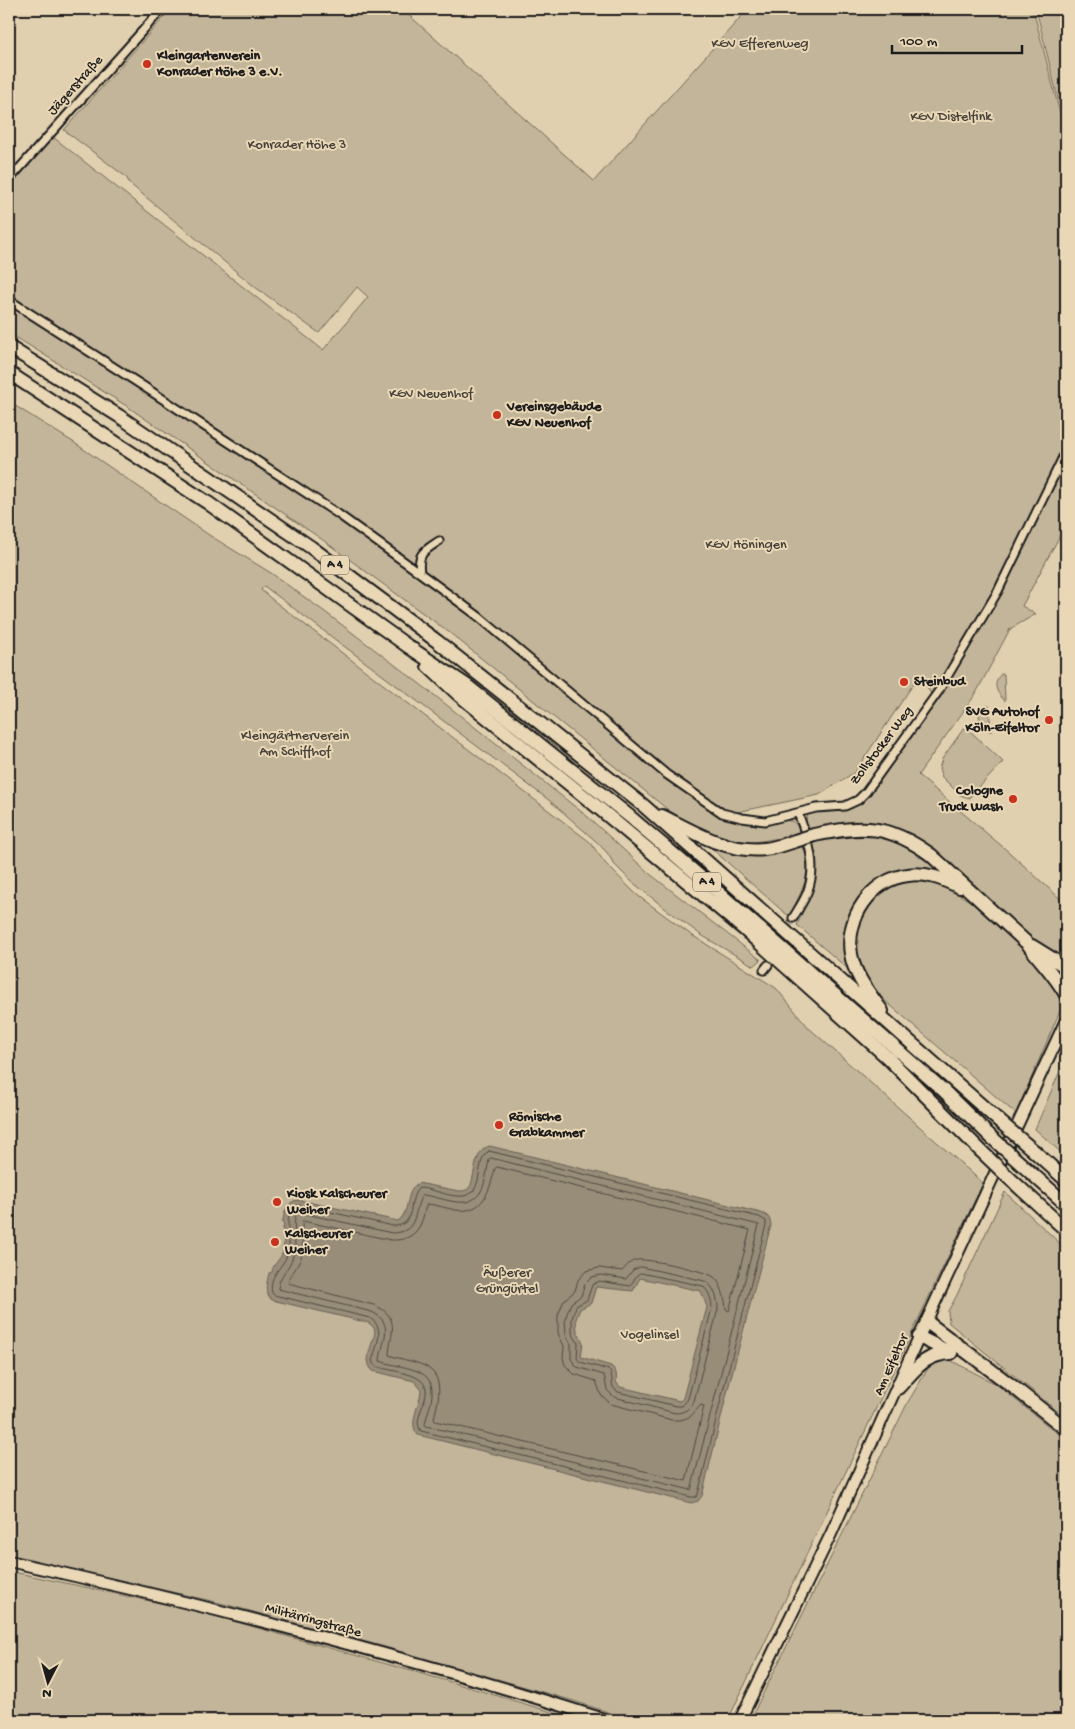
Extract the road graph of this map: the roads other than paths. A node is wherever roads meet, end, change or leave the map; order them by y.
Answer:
1 (162, 9) edge
2 (9, 180) edge
3 (9, 300) edge
4 (9, 347) edge
5 (9, 373) edge
6 (1066, 451) edge
7 (439, 541) dead end
8 (420, 572) junction
9 (409, 647) junction
10 (644, 806) junction
11 (798, 813) junction
12 (970, 892) junction
13 (794, 918) tunnel mouth
14 (1028, 944) junction
15 (1063, 962) edge
16 (1052, 973) junction
17 (1066, 981) edge
18 (1066, 995) edge
19 (1066, 1020) edge
20 (892, 1026) junction
21 (887, 1057) junction
22 (989, 1135) junction
23 (1066, 1180) edge
24 (1066, 1204) edge
25 (1066, 1230) edge
26 (927, 1322) junction
27 (919, 1338) junction
28 (951, 1353) junction
29 (979, 1362) junction
30 (898, 1388) junction
31 (1066, 1429) edge
32 (9, 1561) edge
33 (607, 1720) edge
34 (740, 1720) edge

1 - 2 street, Jägerstraße
3 - 8 street, Zollstocker Weg
4 - 10 highway, A 4
5 - 9 highway, A 4
6 - 11 street, Zollstocker Weg
7 - 8 street
8 - 11 street, Zollstocker Weg
9 - 21 highway, A 4
9 - 22 highway, A 4
10 - 12 highway, bridge
10 - 20 highway, A 4
11 - 13 street
12 - 14 highway
12 - 20 highway
14 - 15 highway
14 - 16 highway
16 - 17 highway
16 - 18 highway
19 - 26 main road, Am Eifeltor
20 - 23 highway, A 4, bridge
21 - 22 highway, A 4
21 - 25 highway, bridge
22 - 24 highway, A 4, bridge
26 - 27 main road, Am Eifeltor
26 - 29 highway
27 - 28 highway
27 - 30 main road, Am Eifeltor
28 - 29 highway
28 - 30 highway
29 - 31 highway
30 - 34 main road, Am Eifeltor
32 - 33 main road, Militärringstraße

